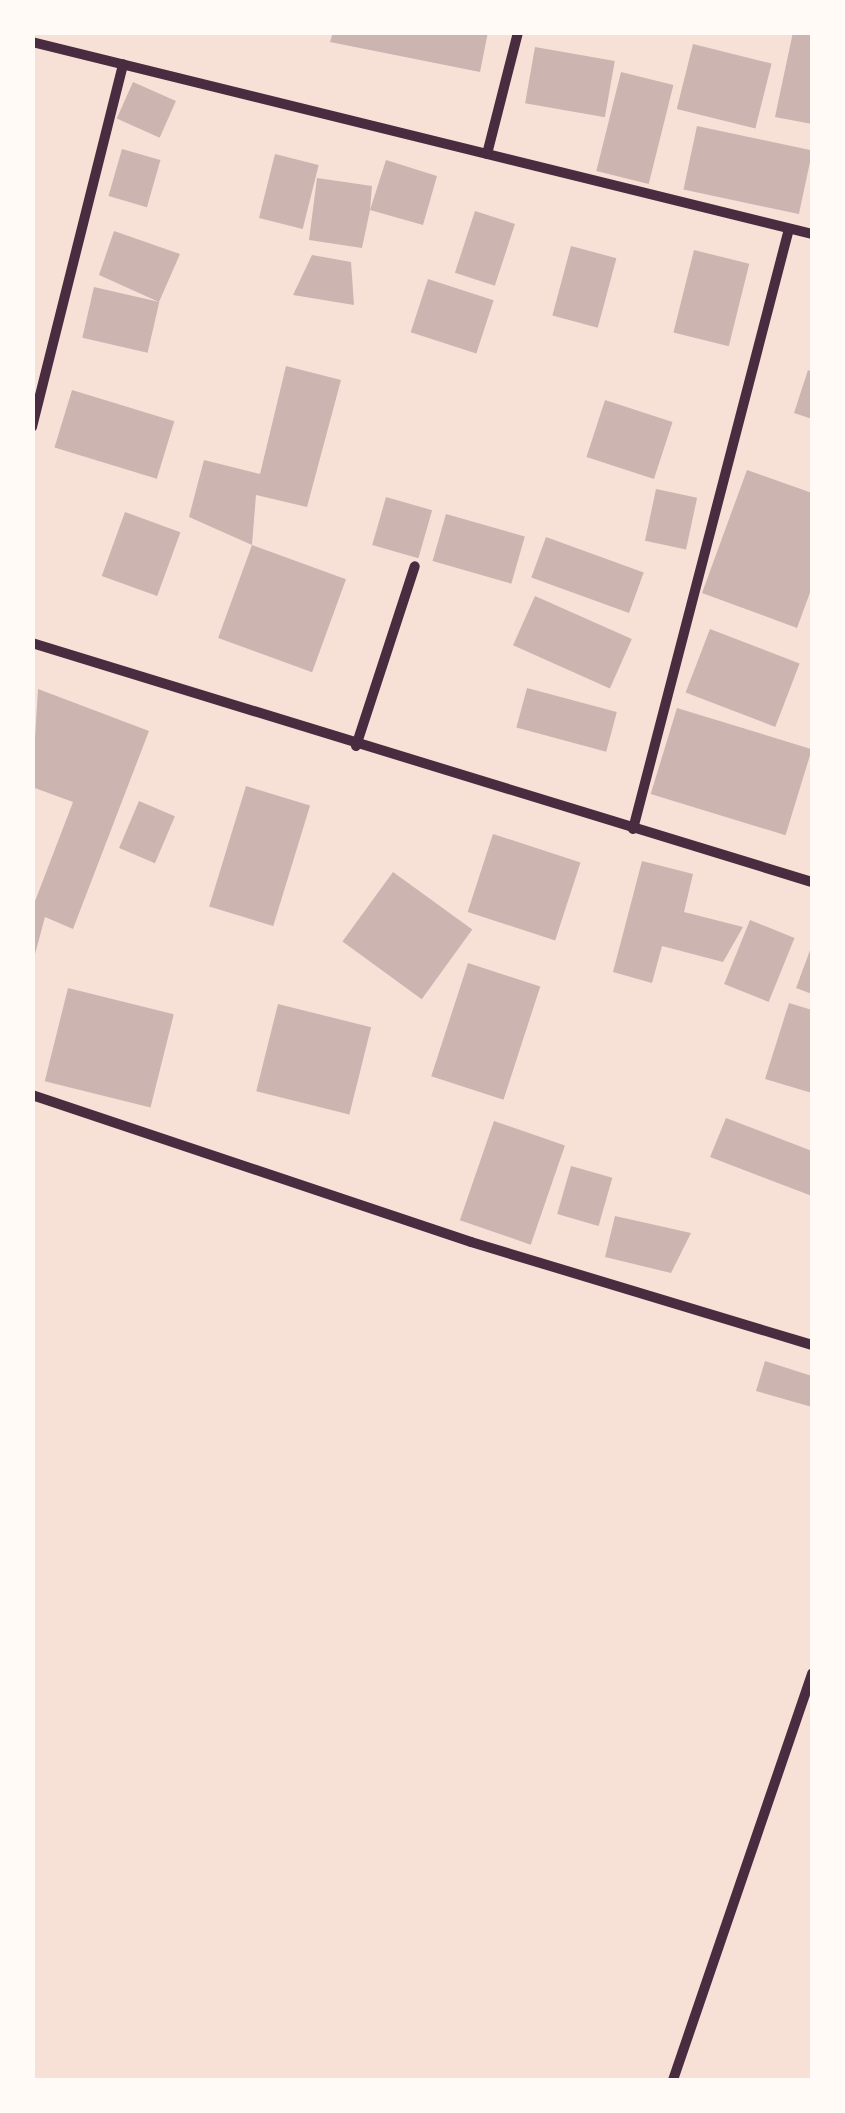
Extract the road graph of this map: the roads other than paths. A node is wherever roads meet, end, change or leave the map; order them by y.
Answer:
1 (518, 32) edge
2 (32, 42) edge
3 (123, 64) junction
4 (487, 154) junction
5 (790, 228) junction
6 (812, 234) edge
7 (32, 427) edge
8 (414, 566) dead end
9 (32, 642) edge
10 (356, 746) junction
11 (633, 828) junction
12 (812, 882) edge
13 (32, 1096) edge
14 (812, 1345) edge
15 (812, 1673) edge
16 (673, 2080) edge

1 - 4 street
2 - 3 street
3 - 4 street
3 - 7 street
4 - 5 street
5 - 6 street
5 - 11 street
8 - 10 street
9 - 10 street
10 - 11 street
11 - 12 street
13 - 14 street
15 - 16 street

